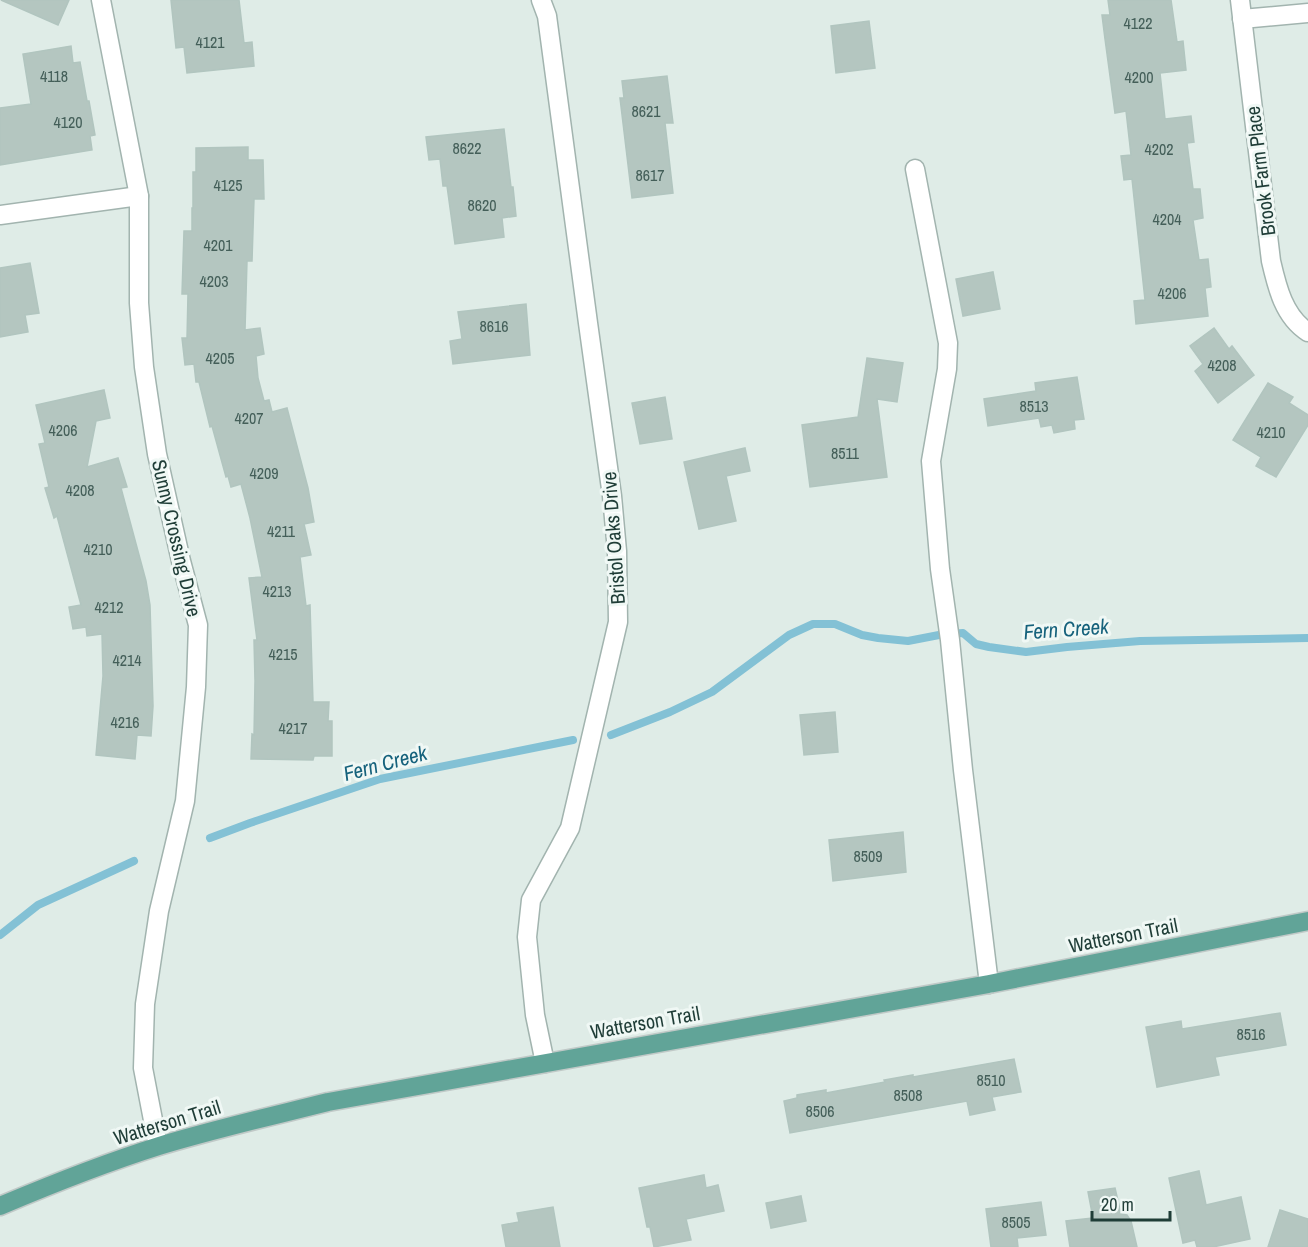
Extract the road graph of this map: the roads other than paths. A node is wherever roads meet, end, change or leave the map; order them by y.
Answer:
1 (100, 0) edge
2 (541, 0) edge
3 (1240, 0) edge
4 (1308, 13) edge
5 (1242, 20) junction
6 (915, 169) dead end
7 (139, 196) junction
8 (0, 214) edge
9 (1308, 332) edge
10 (1308, 921) edge
11 (989, 984) junction
12 (545, 1063) junction
13 (158, 1146) junction
14 (0, 1206) edge

1 - 7 street, Sunny Crossing Drive
2 - 12 street, Bristol Oaks Drive
3 - 5 street, Brook Farm Place
4 - 5 street
5 - 9 street, Brook Farm Place
6 - 11 street
7 - 8 street
7 - 13 street, Sunny Crossing Drive
10 - 11 main road, Watterson Trail
11 - 12 main road, Watterson Trail
12 - 13 main road, Watterson Trail
13 - 14 main road, Watterson Trail

